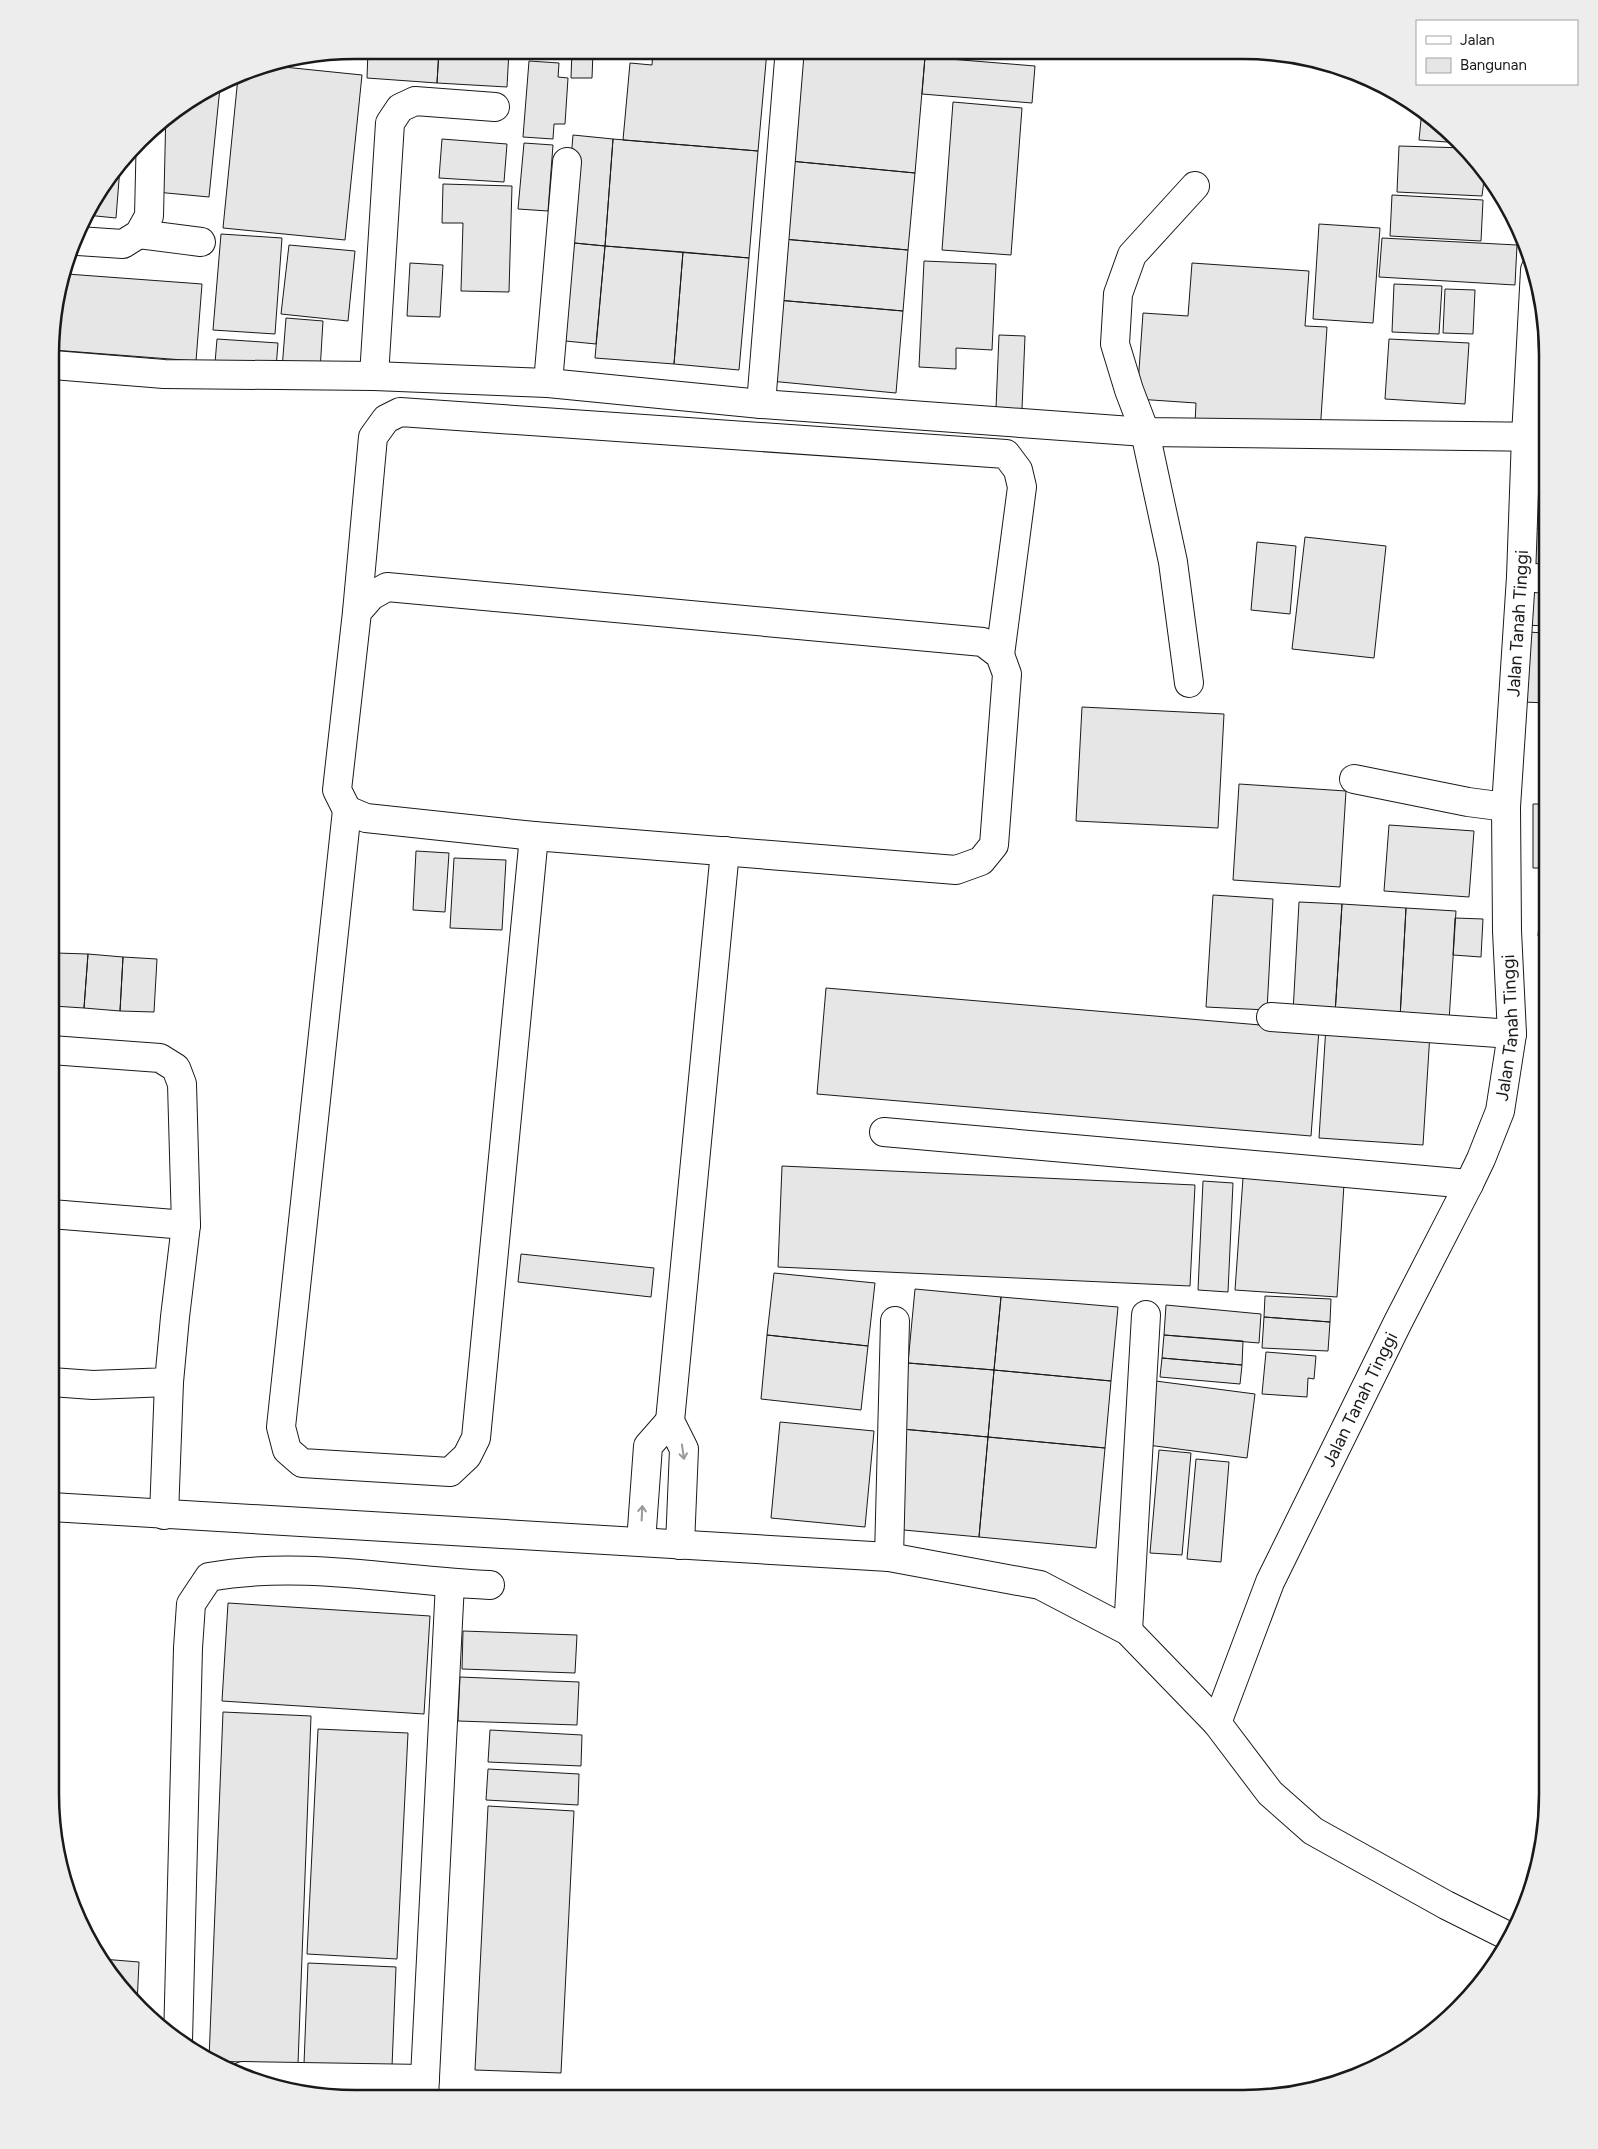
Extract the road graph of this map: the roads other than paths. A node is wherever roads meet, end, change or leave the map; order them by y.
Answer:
1 (789, 60) dead end
2 (495, 107) dead end
3 (151, 140) edge
4 (567, 162) dead end
5 (1195, 186) dead end
6 (140, 234) junction
7 (81, 241) edge
8 (201, 242) dead end
9 (1535, 306) edge
10 (59, 366) edge
11 (374, 376) junction
12 (548, 383) junction
13 (761, 404) junction
14 (1145, 432) junction
15 (1537, 436) edge
16 (1535, 578) edge
17 (357, 612) junction
18 (1000, 655) junction
19 (1189, 683) dead end
20 (1354, 779) dead end
21 (1506, 808) junction
22 (347, 810) junction
23 (534, 836) junction
24 (725, 851) junction
25 (1271, 1017) dead end
26 (1512, 1034) junction
27 (59, 1051) edge
28 (884, 1132) dead end
29 (1469, 1184) junction
30 (59, 1215) edge
31 (186, 1225) junction
32 (1146, 1315) dead end
33 (895, 1321) dead end
34 (170, 1382) junction
35 (59, 1383) edge
36 (670, 1421) junction
37 (59, 1508) edge
38 (164, 1515) junction
39 (641, 1542) junction
40 (680, 1545) junction
41 (889, 1557) junction
42 (450, 1583) junction
43 (490, 1584) dead end
44 (1128, 1631) junction
45 (1218, 1723) junction
46 (1504, 1934) edge
47 (178, 2031) edge
48 (270, 2078) edge
49 (424, 2088) edge

1 - 13 street
2 - 11 street
3 - 6 street
4 - 12 street
5 - 14 street
6 - 7 street
6 - 8 street
9 - 15 street, Jalan Tanah Tinggi
10 - 11 street
11 - 12 street
12 - 13 street
13 - 14 street
14 - 15 street
14 - 19 street
15 - 16 street, Jalan Tanah Tinggi
16 - 21 street, Jalan Tanah Tinggi
17 - 18 street
17 - 18 street
17 - 22 street
18 - 24 street
20 - 21 street
21 - 26 street, Jalan Tanah Tinggi
22 - 23 street
22 - 23 street
23 - 24 street
24 - 36 street
25 - 26 street
26 - 29 street, Jalan Tanah Tinggi
27 - 31 street
28 - 29 street
29 - 45 street, Jalan Tanah Tinggi
30 - 31 street
31 - 34 street
32 - 44 street
33 - 41 street
34 - 35 street
34 - 38 street
39 -> 36 street
36 -> 40 street
37 - 38 street
38 - 39 street
39 - 40 street
40 - 41 street
41 - 44 street
42 - 43 street
42 - 47 street
42 - 49 street
44 - 45 street
45 - 46 street
48 - 49 street

